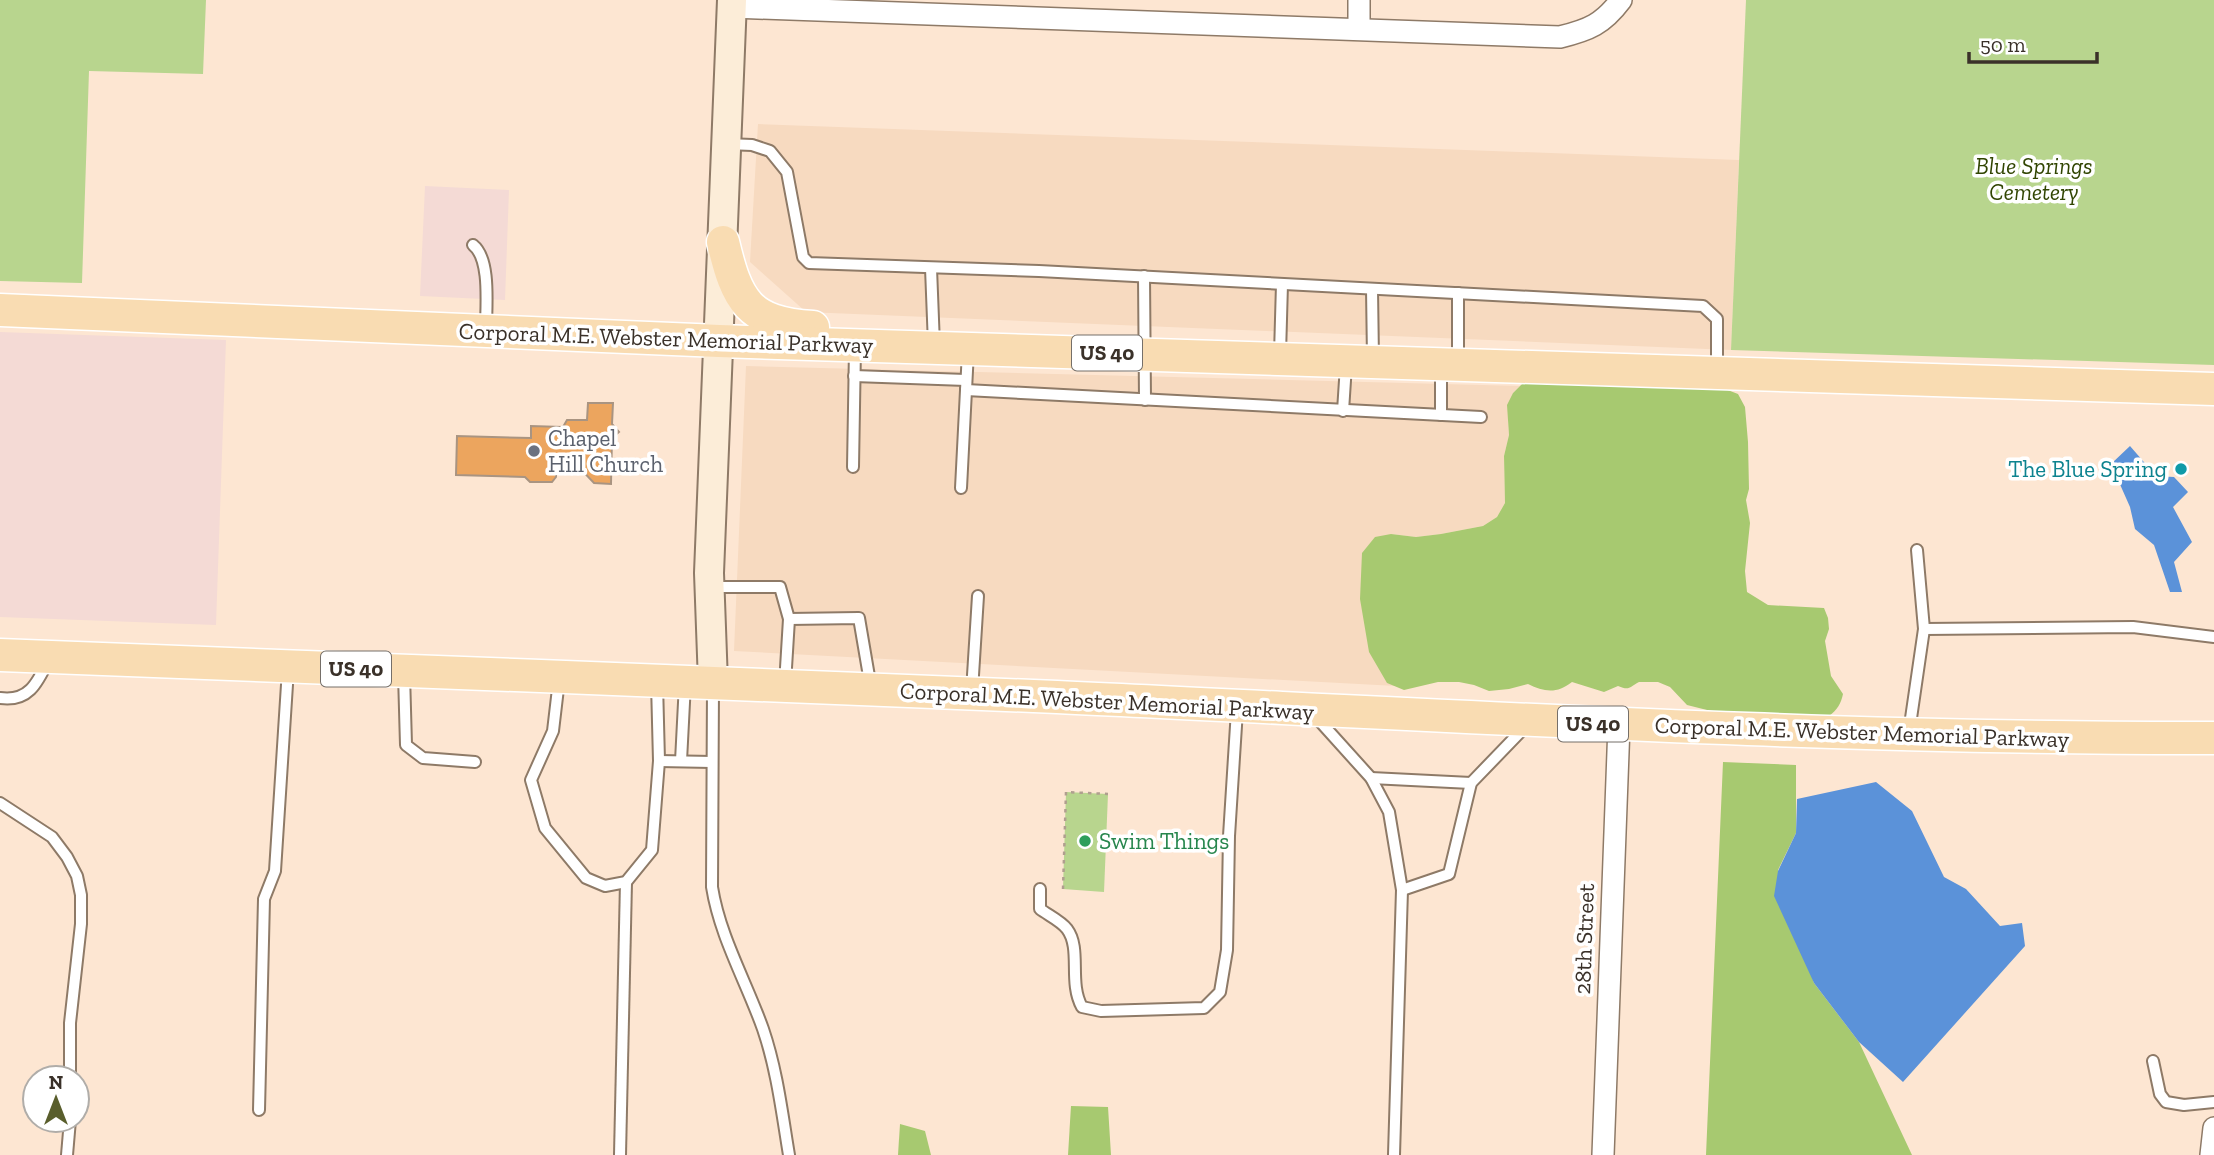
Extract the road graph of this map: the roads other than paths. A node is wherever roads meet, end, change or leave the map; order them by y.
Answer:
1 (1359, 0) edge
2 (1621, 0) edge
3 (732, 4) edge
4 (1113, 10) edge
5 (1359, 29) junction
6 (727, 144) junction
7 (723, 242) junction
8 (472, 245) dead end
9 (931, 268) junction
10 (1144, 276) junction
11 (1282, 284) junction
12 (1372, 289) junction
13 (1458, 293) junction
14 (0, 310) edge
15 (486, 331) junction
16 (719, 341) junction
17 (934, 348) junction
18 (1145, 355) junction
19 (1280, 359) junction
20 (855, 361) junction
21 (1359, 361) junction
22 (1449, 364) junction
23 (967, 373) junction
24 (1716, 373) junction
25 (2214, 389) edge
26 (1145, 400) junction
27 (1343, 411) junction
28 (1441, 415) junction
29 (1481, 417) dead end
30 (853, 467) dead end
31 (961, 488) dead end
32 (1917, 550) dead end
33 (709, 586) junction
34 (978, 596) dead end
35 (789, 619) junction
36 (1924, 629) junction
37 (2214, 636) edge
38 (0, 654) edge
39 (50, 657) junction
40 (288, 666) junction
41 (404, 671) junction
42 (560, 677) junction
43 (685, 682) junction
44 (785, 686) junction
45 (871, 690) junction
46 (972, 694) junction
47 (0, 698) edge
48 (1237, 706) junction
49 (1309, 710) junction
50 (1531, 721) junction
51 (1619, 725) junction
52 (1909, 735) junction
53 (2214, 738) edge
54 (659, 761) junction
55 (681, 761) junction
56 (475, 762) dead end
57 (712, 762) junction
58 (1371, 778) junction
59 (1471, 783) junction
60 (0, 803) edge
61 (626, 881) junction
62 (1040, 889) dead end
63 (1402, 890) junction
64 (2153, 1061) dead end
65 (70, 1064) edge
66 (2214, 1102) edge
67 (259, 1110) dead end
68 (2214, 1128) edge
69 (69, 1134) edge
70 (67, 1155) edge
71 (620, 1155) edge
72 (789, 1155) edge
73 (1394, 1155) edge
74 (1603, 1155) edge
75 (2211, 1155) edge

1 - 5 street
2 - 5 street
3 - 4 street
3 - 6 main road
4 - 5 street
6 - 7 main road
6 - 9 lane
7 - 16 main road
7 - 17 main road
8 - 15 lane
9 - 10 lane
9 - 17 lane
10 - 11 lane
10 - 18 lane
11 - 12 lane
11 - 19 lane
12 - 13 lane
12 - 21 lane
13 - 22 lane
13 - 24 lane
14 - 15 main road, Corporal M.E. Webster Memorial Parkway / US 40
15 - 16 main road, Corporal M.E. Webster Memorial Parkway / US 40
16 - 20 main road, Corporal M.E. Webster Memorial Parkway / US 40
16 - 33 main road
17 - 20 main road, Corporal M.E. Webster Memorial Parkway / US 40
17 - 23 main road, Corporal M.E. Webster Memorial Parkway / US 40
18 - 19 main road, Corporal M.E. Webster Memorial Parkway / US 40
18 - 23 main road, Corporal M.E. Webster Memorial Parkway / US 40
18 - 26 lane
19 - 21 main road, Corporal M.E. Webster Memorial Parkway / US 40
20 - 23 lane
20 - 30 lane
21 - 22 main road, Corporal M.E. Webster Memorial Parkway / US 40
21 - 27 lane
22 - 24 main road, Corporal M.E. Webster Memorial Parkway / US 40
22 - 28 lane
23 - 26 lane
23 - 31 lane
24 - 25 main road, Corporal M.E. Webster Memorial Parkway / US 40
26 - 27 lane
27 - 28 lane
28 - 29 lane
32 - 36 lane
33 - 35 lane
33 - 43 main road
34 - 46 lane
35 - 44 lane
35 - 45 lane
36 - 37 lane
36 - 52 lane
38 - 39 main road, Corporal M.E. Webster Memorial Parkway / US 40
39 - 40 main road, Corporal M.E. Webster Memorial Parkway / US 40
39 - 47 lane
40 - 41 main road, Corporal M.E. Webster Memorial Parkway / US 40
40 - 67 lane
41 - 42 main road, Corporal M.E. Webster Memorial Parkway / US 40
41 - 56 lane
42 - 43 main road, Corporal M.E. Webster Memorial Parkway / US 40
42 - 61 lane
43 - 44 main road, Corporal M.E. Webster Memorial Parkway / US 40
43 - 54 lane
43 - 55 lane
43 - 57 lane
44 - 45 main road, Corporal M.E. Webster Memorial Parkway / US 40
45 - 46 main road, Corporal M.E. Webster Memorial Parkway / US 40
46 - 48 main road, Corporal M.E. Webster Memorial Parkway / US 40
48 - 49 main road, Corporal M.E. Webster Memorial Parkway / US 40
48 - 62 lane
49 - 50 main road, Corporal M.E. Webster Memorial Parkway / US 40
49 - 58 lane
50 - 51 main road, Corporal M.E. Webster Memorial Parkway / US 40
50 - 59 lane
51 - 52 main road, Corporal M.E. Webster Memorial Parkway / US 40
51 - 74 street, 28th Street
52 - 53 main road, Corporal M.E. Webster Memorial Parkway / US 40
54 - 55 lane
54 - 61 lane
55 - 57 lane
57 - 72 lane
58 - 59 lane
58 - 63 lane
59 - 63 lane
60 - 65 lane
61 - 71 lane
63 - 73 lane
64 - 66 lane
68 - 75 street
69 - 70 lane

